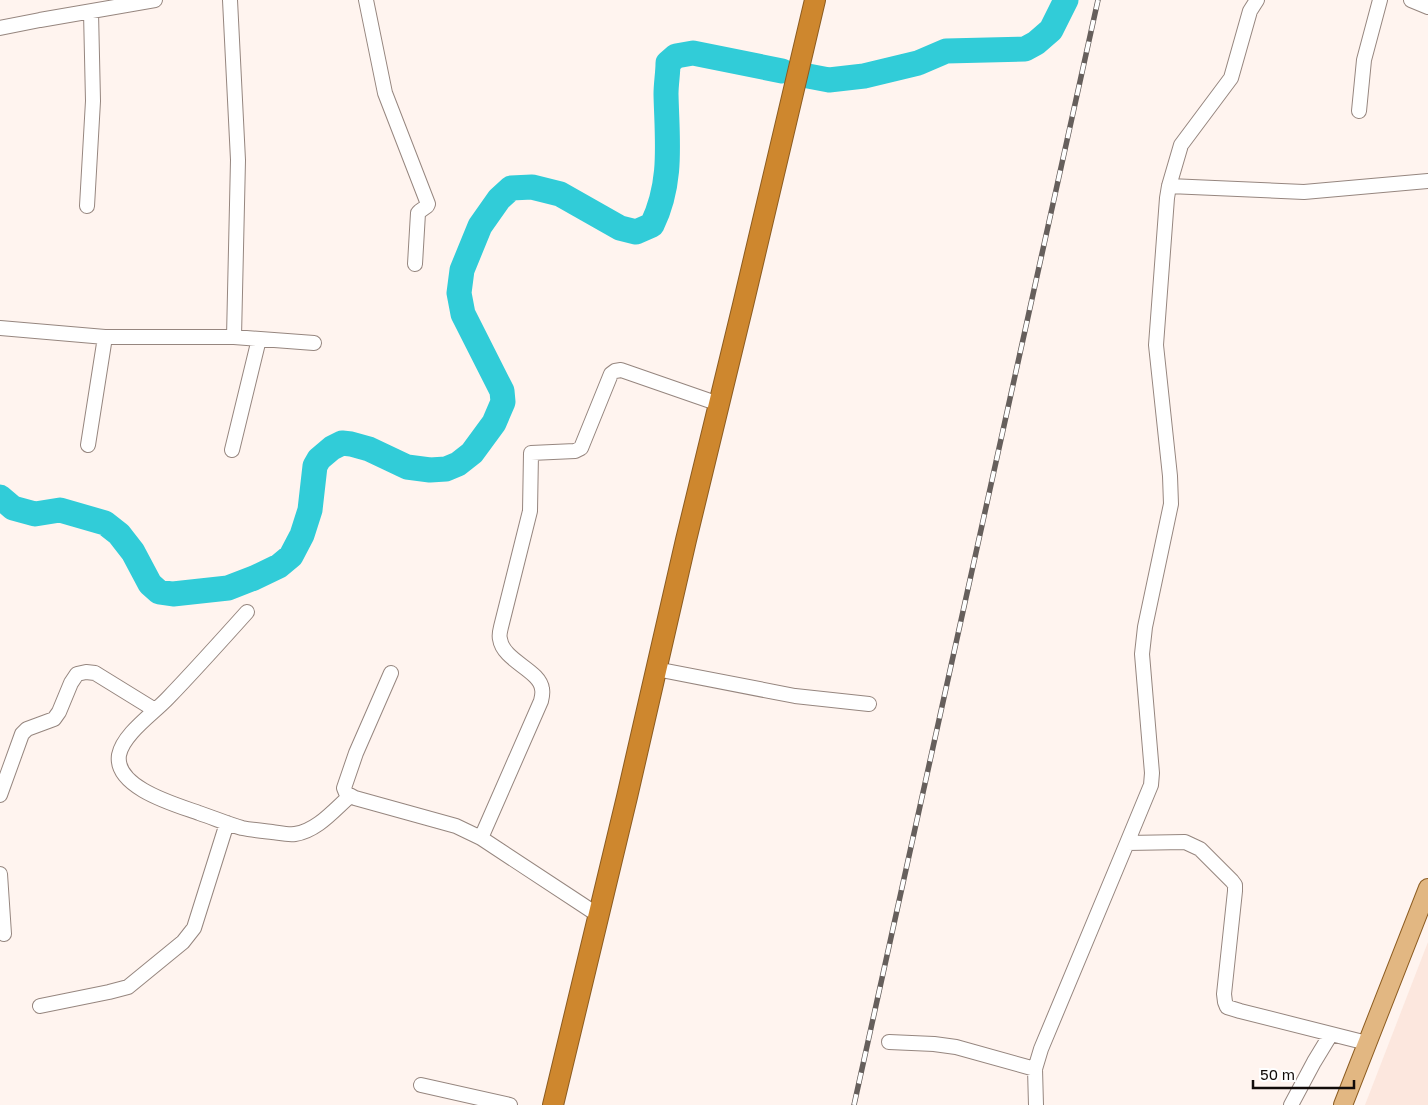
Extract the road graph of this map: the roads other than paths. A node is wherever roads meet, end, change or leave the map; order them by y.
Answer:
1 (155, 0) edge
2 (230, 0) edge
3 (366, 0) edge
4 (814, 0) edge
5 (1257, 0) edge
6 (1380, 0) edge
7 (1411, 0) edge
8 (1428, 6) edge
9 (91, 12) junction
10 (0, 28) edge
11 (1359, 111) dead end
12 (1428, 181) edge
13 (1169, 186) junction
14 (87, 206) dead end
15 (415, 264) dead end
16 (0, 328) edge
17 (105, 337) junction
18 (234, 337) junction
19 (260, 339) junction
20 (314, 342) dead end
21 (719, 404) junction
22 (88, 445) dead end
23 (232, 450) dead end
24 (247, 612) dead end
25 (656, 669) junction
26 (391, 673) dead end
27 (869, 704) dead end
28 (155, 710) junction
29 (0, 795) edge
30 (350, 796) junction
31 (227, 823) junction
32 (481, 838) junction
33 (1128, 843) junction
34 (0, 874) edge
35 (1428, 888) edge
36 (598, 915) junction
37 (4, 934) dead end
38 (40, 1006) dead end
39 (1331, 1034) junction
40 (889, 1042) dead end
41 (1367, 1043) junction
42 (1035, 1069) junction
43 (421, 1085) dead end
44 (510, 1105) edge
45 (553, 1105) edge
46 (1036, 1105) edge
47 (1291, 1105) edge
48 (1343, 1105) edge

1 - 9 street
2 - 18 street
3 - 15 street
4 - 21 highway
5 - 13 street
6 - 11 street
7 - 8 street
9 - 10 street
9 - 14 street
12 - 13 street
13 - 33 street
16 - 17 street
17 - 18 street
17 - 22 street
18 - 19 street
19 - 20 street
19 - 23 street
21 - 25 highway
21 - 32 street
24 - 28 street
25 - 27 street
25 - 36 highway
26 - 30 street
28 - 29 street
28 - 31 street
30 - 31 street
30 - 32 street
31 - 38 street
32 - 36 street
33 - 39 street
33 - 42 street
34 - 37 street
35 - 41 main road
36 - 45 highway
39 - 41 street
39 - 47 street
40 - 42 street
41 - 48 main road
42 - 46 street
43 - 44 street

